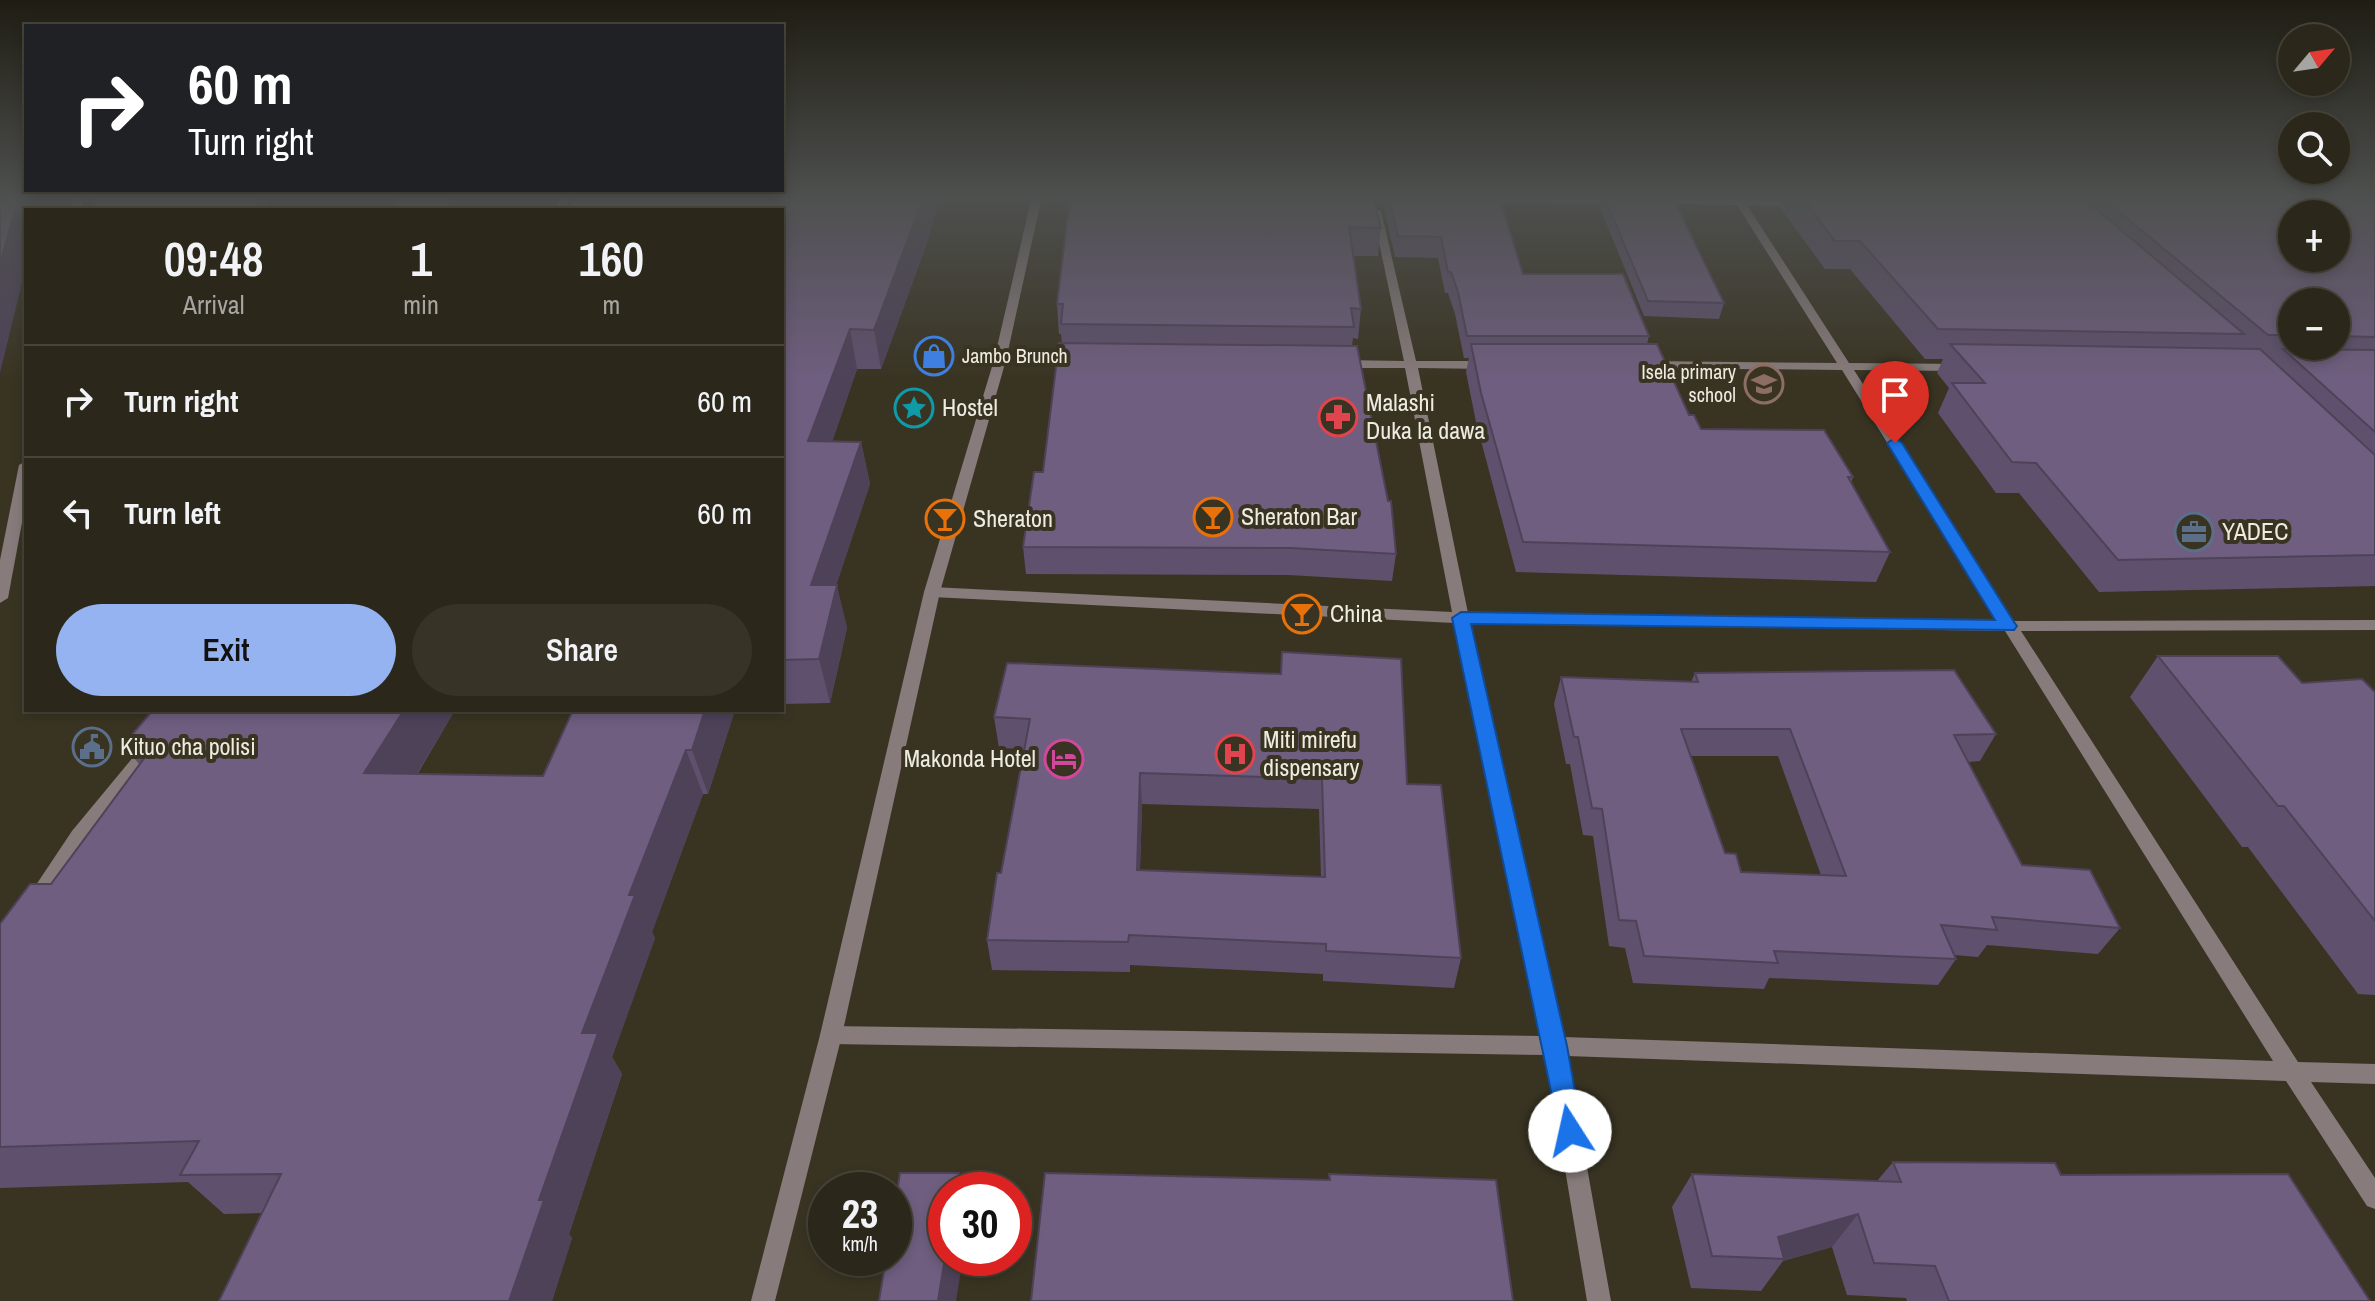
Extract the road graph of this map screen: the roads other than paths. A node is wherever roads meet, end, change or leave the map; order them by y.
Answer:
1 (1023, 257) edge
2 (1386, 257) edge
3 (1776, 257) edge
4 (1000, 360) junction
5 (1095, 361) edge
6 (1332, 364) edge
7 (1411, 365) junction
8 (1505, 365) edge
9 (1629, 365) edge
10 (1846, 365) junction
11 (1970, 367) edge
12 (24, 475) edge
13 (932, 592) junction
14 (0, 598) edge
15 (1461, 618) junction
16 (2375, 625) edge
17 (2008, 626) junction
18 (163, 733) edge
19 (26, 915) edge
20 (831, 1035) junction
21 (1555, 1046) junction
22 (2291, 1072) junction
23 (2375, 1074) edge
24 (2375, 1198) edge
25 (763, 1301) edge
26 (1599, 1301) edge

1 - 4 street
2 - 7 street
3 - 10 street
4 - 5 street
4 - 13 street
6 - 7 street
7 - 8 street
7 - 15 street
9 - 10 street
10 - 11 street
10 - 17 street
12 - 14 street
13 - 15 street
13 - 20 street
15 - 17 street
15 - 21 street
16 - 17 street
17 - 22 street
18 - 19 street
20 - 21 street
20 - 25 street
21 - 22 street
21 - 26 street
22 - 23 street
22 - 24 street

